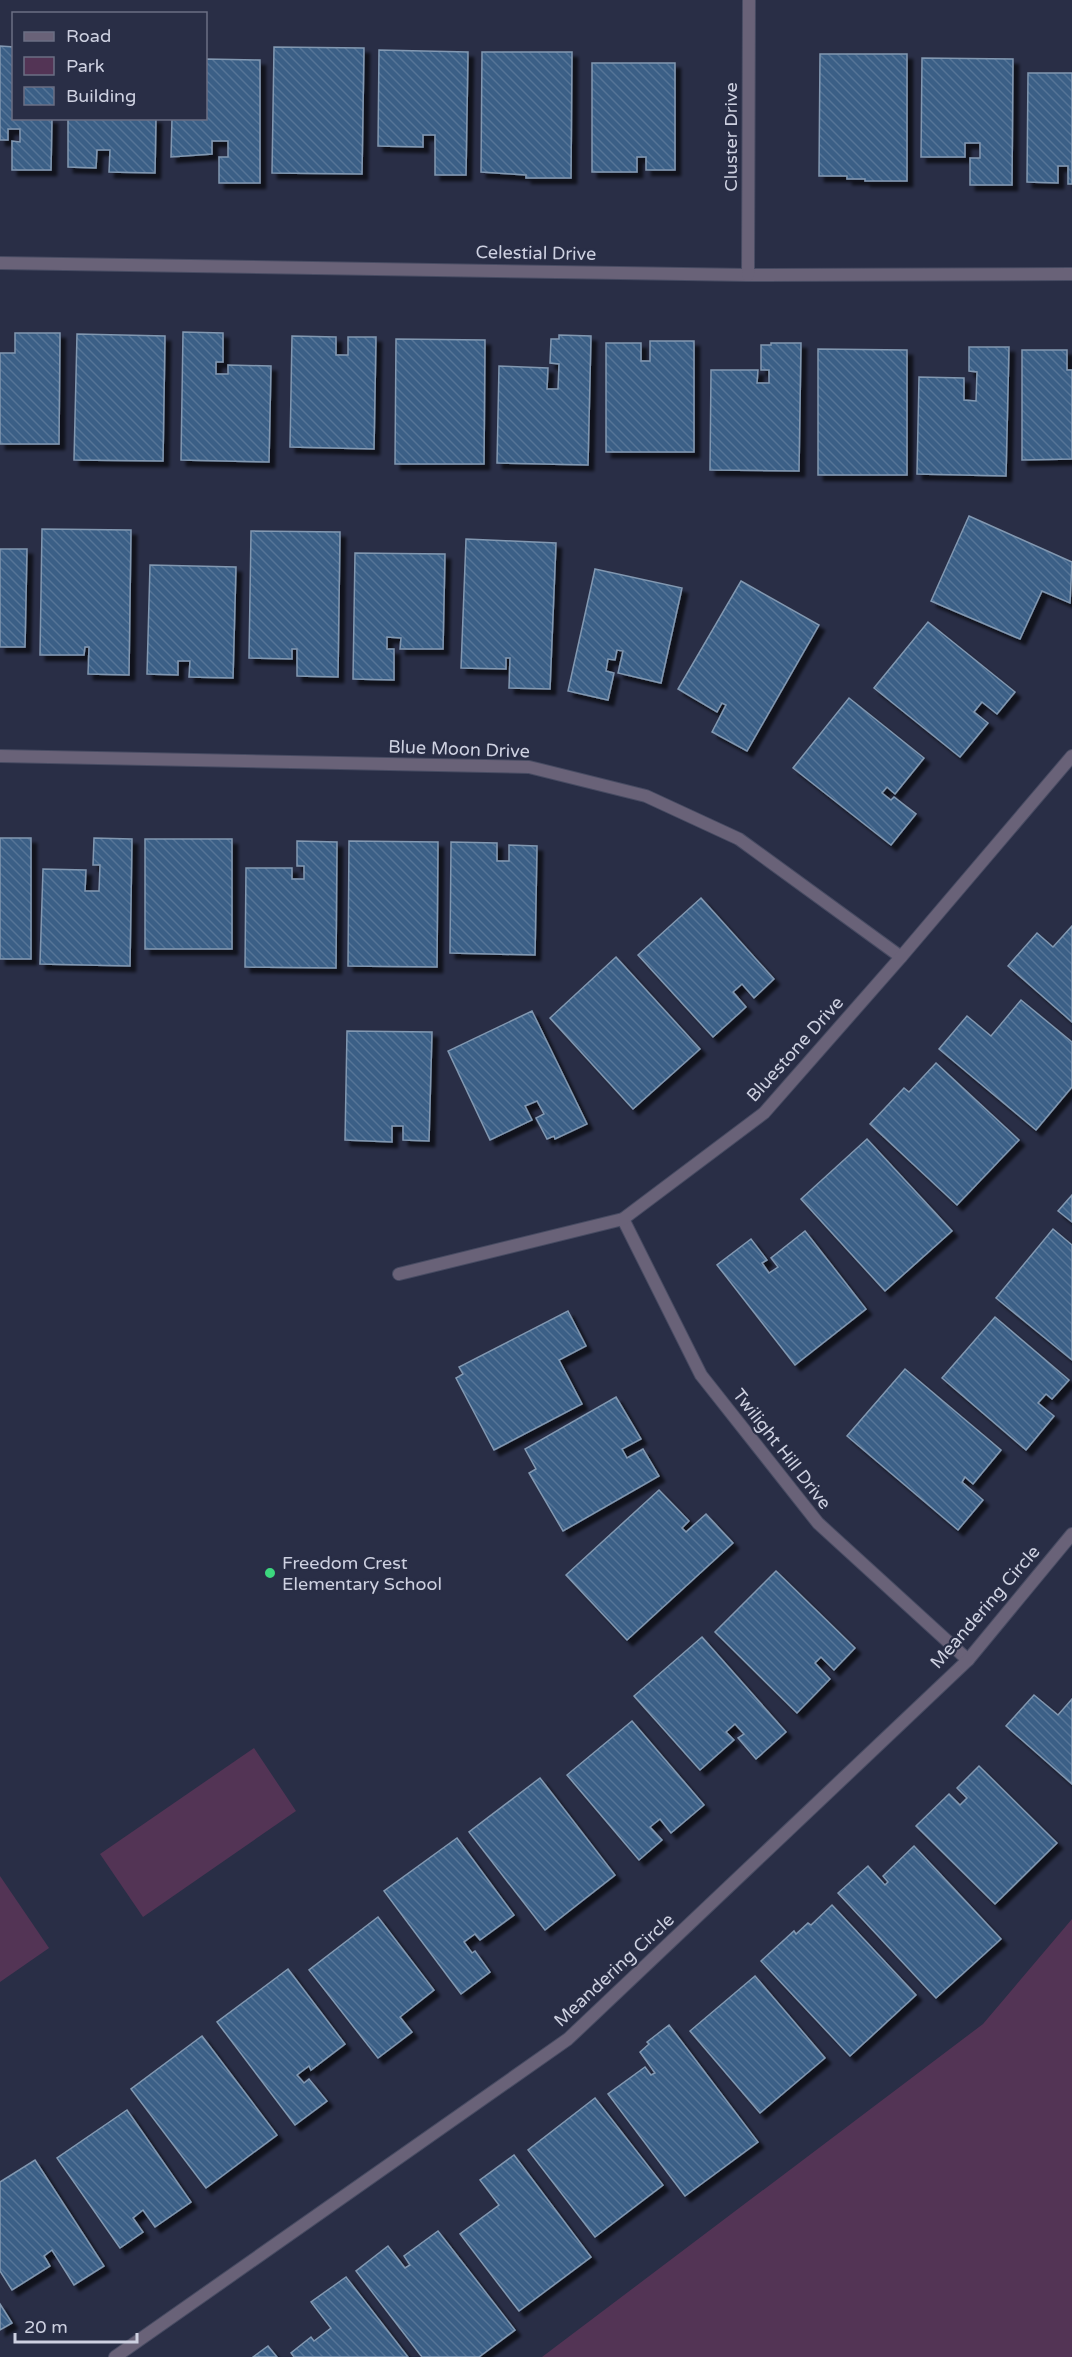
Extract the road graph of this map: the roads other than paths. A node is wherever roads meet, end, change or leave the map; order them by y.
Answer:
1 (749, 0) edge
2 (0, 263) edge
3 (748, 274) junction
4 (1072, 274) edge
5 (0, 756) edge
6 (1072, 756) edge
7 (901, 957) junction
8 (622, 1219) junction
9 (399, 1274) dead end
10 (1072, 1534) edge
11 (968, 1660) junction
12 (115, 2357) edge

1 - 3 street, Cluster Drive
2 - 3 street, Celestial Drive
3 - 4 street, Celestial Drive
5 - 7 street, Blue Moon Drive
6 - 7 street, Bluestone Drive
7 - 8 street, Bluestone Drive
8 - 9 street, Bluestone Drive
8 - 11 street, Twilight Hill Drive
10 - 11 street, Meandering Circle
11 - 12 street, Meandering Circle

